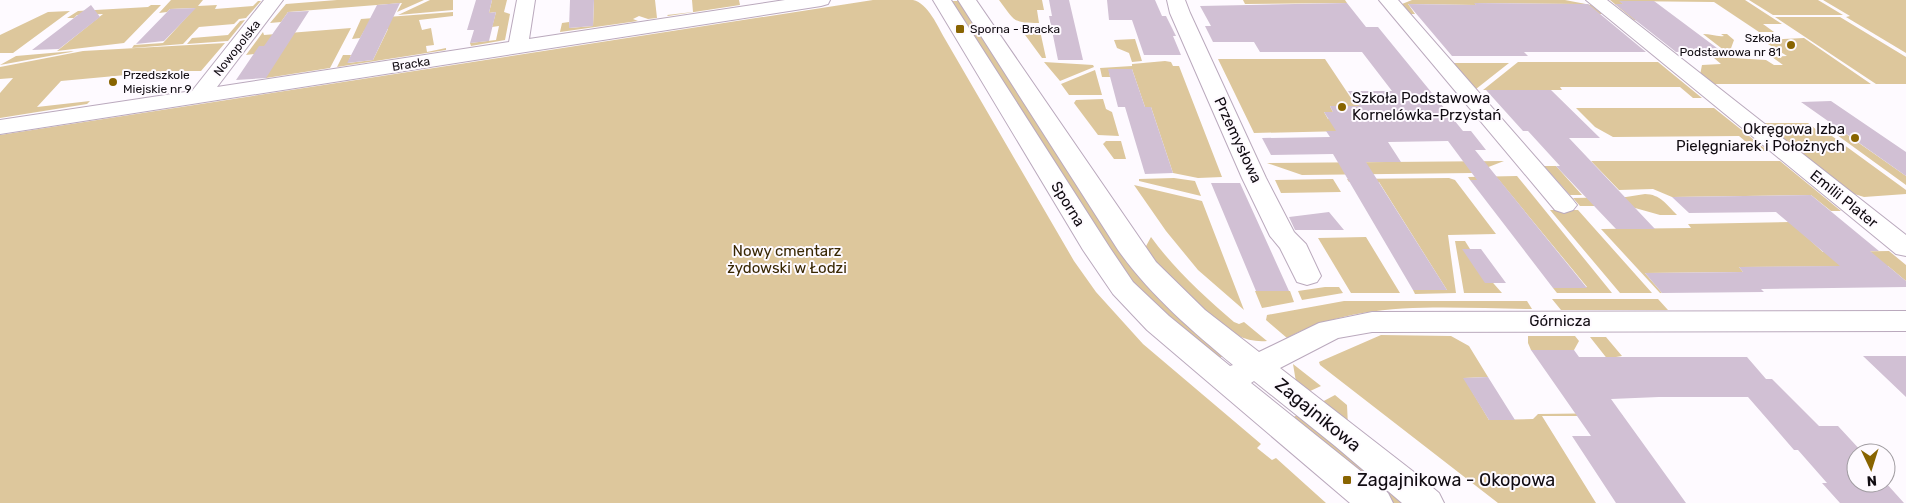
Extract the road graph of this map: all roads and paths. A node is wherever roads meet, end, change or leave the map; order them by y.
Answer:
1 (274, 0) edge
2 (526, 0) edge
3 (821, 0) edge
4 (942, 0) edge
5 (967, 0) edge
6 (1176, 0) edge
7 (1388, 0) edge
8 (1595, 0) edge
9 (752, 5) edge
10 (518, 48) junction
11 (199, 96) junction
12 (0, 127) edge
13 (1564, 205) dead end
14 (1906, 248) edge
15 (1307, 276) dead end
16 (1906, 321) edge
17 (1241, 373) junction
18 (1375, 503) edge
19 (1426, 503) edge

1 - 11 street, Nowopolska
2 - 10 street
3 - 9 street, Bracka
4 - 17 street, Sporna
5 - 17 street, Sporna
6 - 15 street, Przemysłowa
7 - 13 street
8 - 14 street, Emilii Plater
9 - 10 street, Bracka
10 - 11 street, Bracka
11 - 12 street, Bracka
16 - 17 street, Górnicza
17 - 18 street, Zagajnikowa
17 - 19 street, Zagajnikowa

